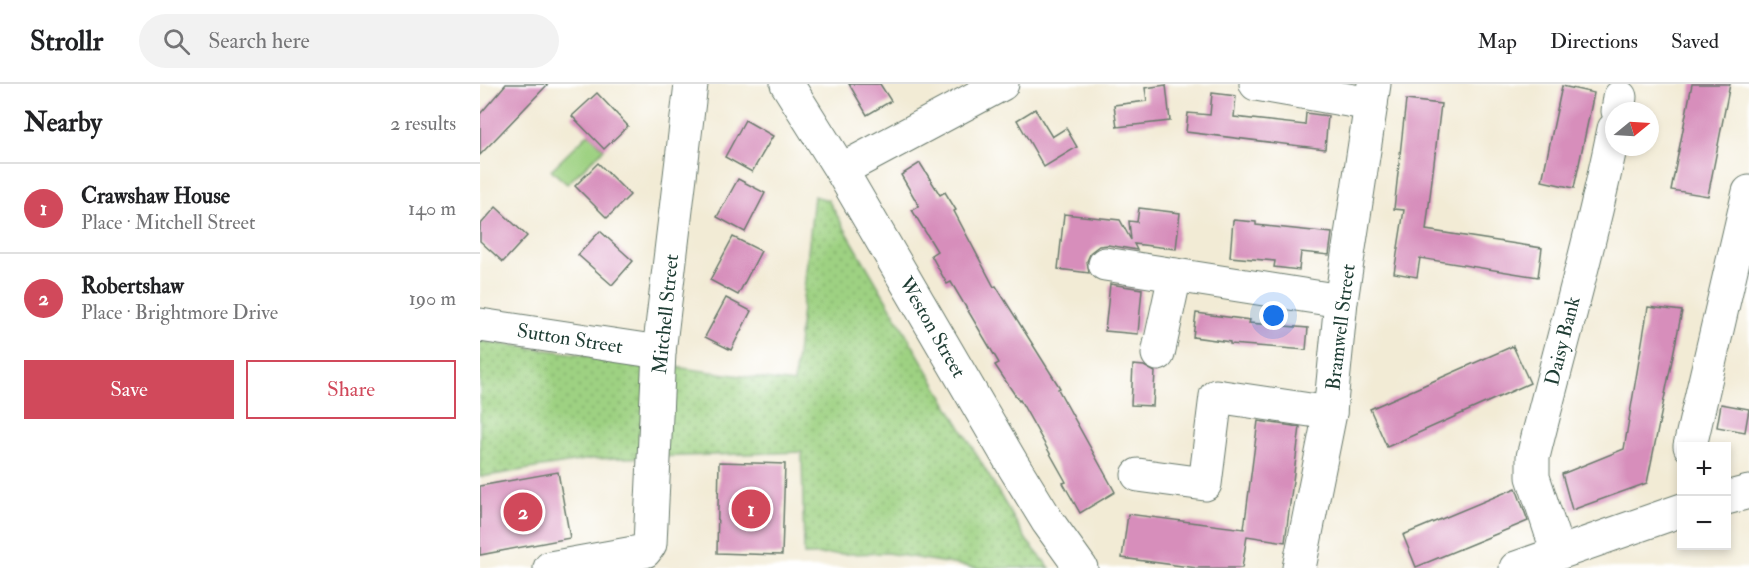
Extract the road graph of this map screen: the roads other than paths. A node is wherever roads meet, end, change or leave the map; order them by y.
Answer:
1 (691, 84) edge
2 (787, 84) edge
3 (1002, 84) edge
4 (1256, 84) edge
5 (1373, 94) edge
6 (1609, 156) edge
7 (841, 170) junction
8 (1749, 192) edge
9 (1105, 264) dead end
10 (1175, 275) junction
11 (1341, 301) junction
12 (480, 325) edge
13 (659, 352) junction
14 (1158, 354) dead end
15 (1330, 412) junction
16 (1691, 442) edge
17 (1138, 475) dead end
18 (1749, 492) edge
19 (1731, 497) edge
20 (1677, 512) edge
21 (1558, 553) junction
22 (550, 568) edge
23 (1081, 568) edge
24 (1299, 568) edge
25 (1516, 568) edge

1 - 13 street, Mitchell Street
2 - 7 street, Weston Street
3 - 7 street
4 - 5 street
5 - 11 street, Bramwell Street
6 - 21 street, Daisy Bank
7 - 23 street, Weston Street
8 - 16 street
9 - 10 street
10 - 11 street
10 - 14 street
11 - 15 street, Bramwell Street
12 - 13 street, Sutton Street
13 - 22 street, Mitchell Street
15 - 17 street
15 - 24 street, Bramwell Street
18 - 19 street
20 - 21 street
21 - 25 street

